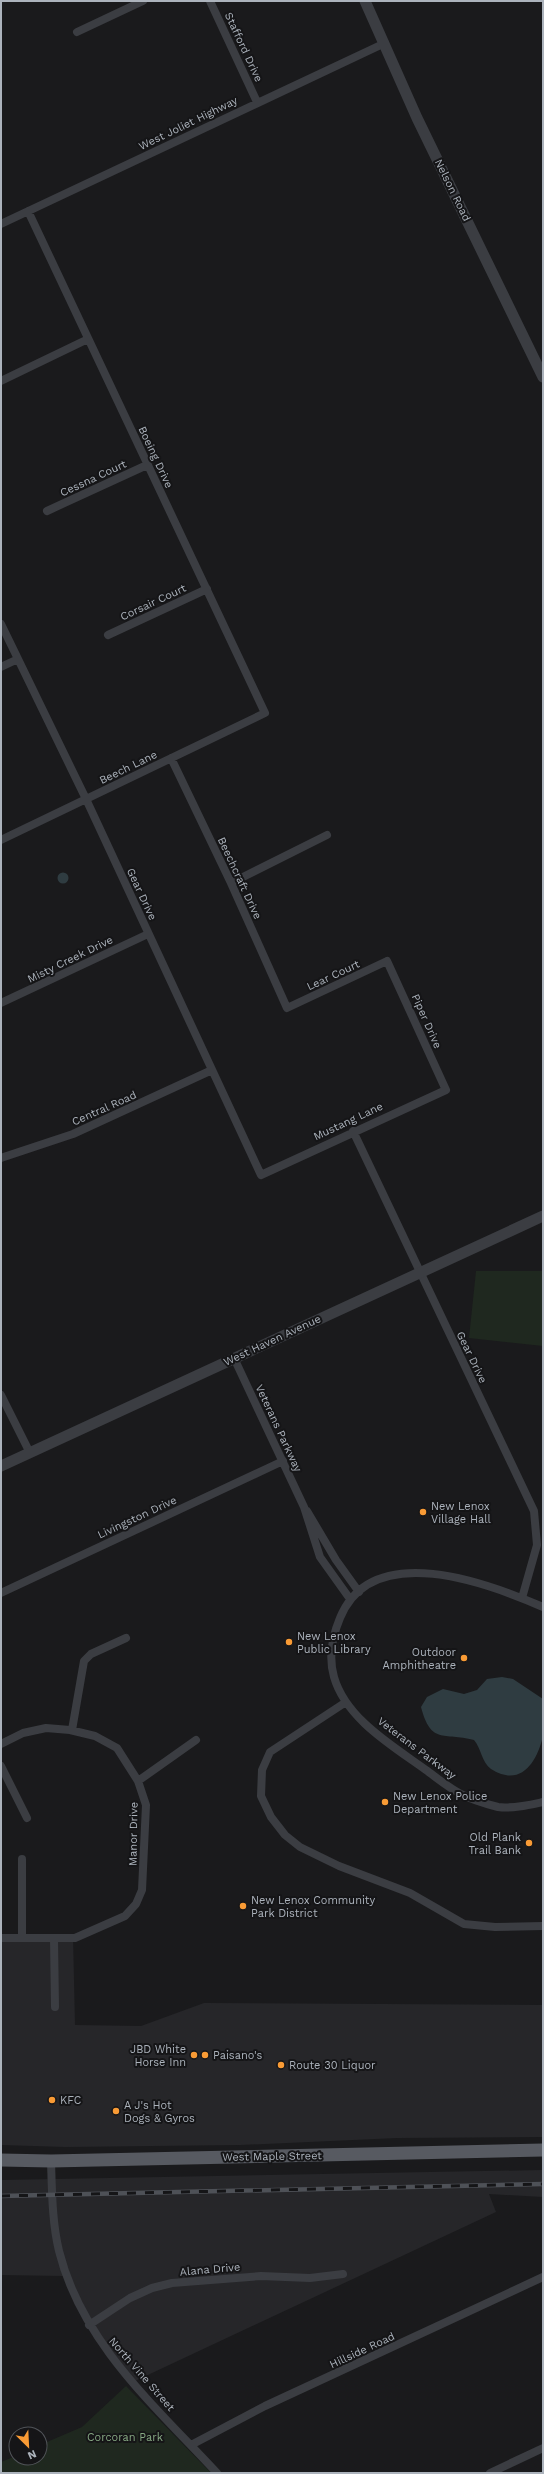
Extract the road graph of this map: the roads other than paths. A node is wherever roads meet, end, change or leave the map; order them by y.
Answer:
1 (143, 1) edge
2 (210, 1) edge
3 (365, 1) edge
4 (77, 32) dead end
5 (385, 43) junction
6 (257, 102) junction
7 (28, 211) junction
8 (1, 224) edge
9 (88, 339) junction
10 (543, 377) edge
11 (1, 381) edge
12 (147, 464) junction
13 (47, 511) dead end
14 (207, 589) junction
15 (1, 624) edge
16 (108, 635) dead end
17 (18, 659) junction
18 (1, 667) edge
19 (265, 713) joint
20 (171, 758) junction
21 (86, 800) junction
22 (327, 835) dead end
23 (1, 840) edge
24 (231, 883) junction
25 (148, 934) junction
26 (387, 961) joint
27 (1, 1003) edge
28 (287, 1008) joint
29 (212, 1070) junction
30 (446, 1090) joint
31 (353, 1131) junction
32 (1, 1158) edge
33 (261, 1174) joint
34 (543, 1216) edge
35 (420, 1273) junction
36 (234, 1358) junction
37 (1, 1395) edge
38 (30, 1453) junction
39 (283, 1461) junction
40 (1, 1466) edge
41 (304, 1507) junction
42 (1, 1592) edge
43 (359, 1592) junction
44 (522, 1598) junction
45 (350, 1599) junction
46 (543, 1607) edge
47 (126, 1638) dead end
48 (346, 1702) junction
49 (72, 1730) junction
50 (196, 1740) dead end
51 (1, 1744) edge
52 (1, 1766) edge
53 (138, 1781) junction
54 (543, 1802) edge
55 (27, 1818) dead end
56 (22, 1860) dead end
57 (543, 1926) edge
58 (1, 1938) edge
59 (22, 1938) junction
60 (54, 1939) junction
61 (55, 2007) dead end
62 (543, 2150) edge
63 (1, 2160) edge
64 (51, 2161) junction
65 (343, 2274) dead end
66 (543, 2277) edge
67 (89, 2325) junction
68 (191, 2445) junction
69 (543, 2448) edge
70 (217, 2473) edge
71 (490, 2473) edge

1 - 4 street
2 - 6 street, Stafford Drive
3 - 5 street, Nelson Road
5 - 6 street, West Joliet Highway
5 - 10 street, Nelson Road
6 - 7 street, West Joliet Highway
7 - 8 street, West Joliet Highway
7 - 9 street, Boeing Drive
9 - 11 street
9 - 12 street, Boeing Drive
12 - 13 street, Cessna Court
12 - 14 street, Boeing Drive
14 - 16 street, Corsair Court
14 - 19 street, Boeing Drive
15 - 17 street, Gear Drive
17 - 18 street
17 - 21 street, Gear Drive
19 - 20 street, Beech Lane
20 - 21 street, Beech Lane
20 - 24 street, Beechcraft Drive
21 - 23 street, Beech Lane
21 - 25 street, Gear Drive
22 - 24 street
24 - 28 street, Beechcraft Drive
25 - 27 street, Misty Creek Drive
25 - 29 street, Gear Drive
26 - 28 street, Lear Court
26 - 30 street, Piper Drive
29 - 32 street, Central Road
29 - 33 street, Gear Drive
30 - 31 street, Mustang Lane
31 - 33 street, Mustang Lane
31 - 35 street, Gear Drive
34 - 35 street, West Haven Avenue
35 - 36 street, West Haven Avenue
35 - 44 street, Gear Drive
36 - 38 street, West Haven Avenue
36 - 39 street, Veterans Parkway
37 - 38 street
38 - 40 street, West Haven Avenue
39 - 41 street, Veterans Parkway
39 - 42 street, Livingston Drive
41 - 43 street, Veterans Parkway
41 - 45 street, Veterans Parkway
43 - 44 street, Veterans Parkway
43 - 45 street, Veterans Parkway
44 - 46 street, Veterans Parkway
45 - 48 street, Veterans Parkway
47 - 49 street
48 - 54 street, Veterans Parkway
48 - 57 street
49 - 51 street, Manor Drive
49 - 53 street, Manor Drive
50 - 53 street
52 - 55 street
53 - 60 street, Manor Drive
56 - 59 street
58 - 59 street, Manor Drive
59 - 60 street, Manor Drive
60 - 61 street
62 - 64 main road, West Maple Street
63 - 64 main road, West Maple Street
64 - 67 street, North Vine Street
65 - 67 street, Alana Drive
66 - 68 street, Hillside Road
67 - 68 street, North Vine Street
68 - 70 street, North Vine Street
69 - 71 street

